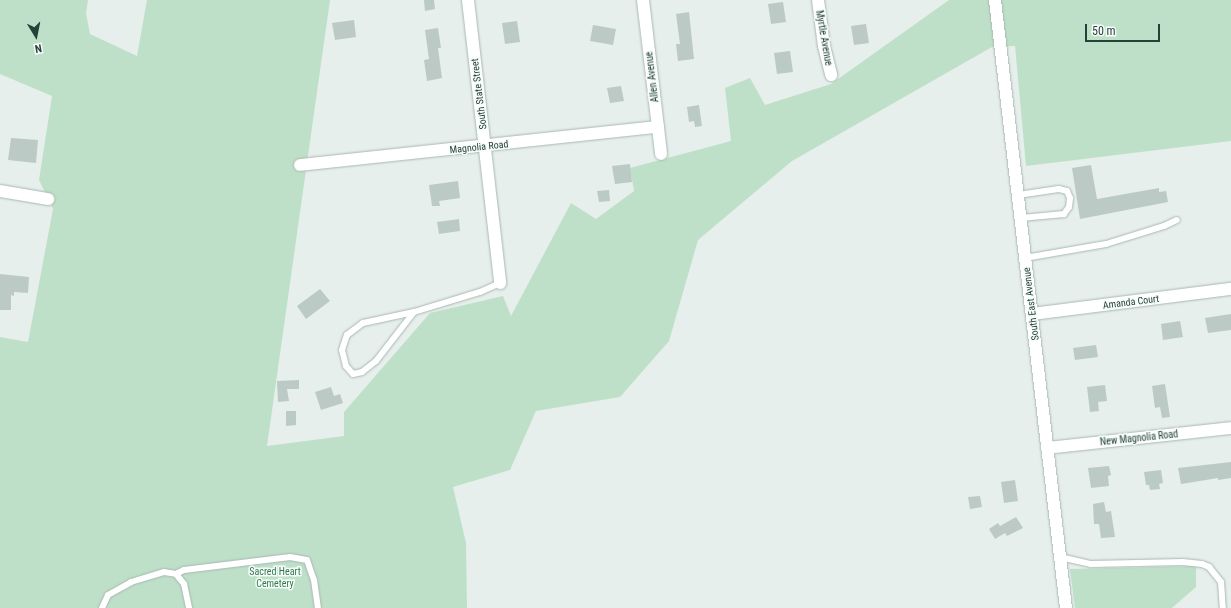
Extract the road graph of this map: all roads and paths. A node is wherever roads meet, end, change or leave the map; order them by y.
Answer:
1 (468, 0) edge
2 (643, 0) edge
3 (818, 0) edge
4 (995, 0) edge
5 (831, 75) dead end
6 (658, 127) junction
7 (485, 147) junction
8 (661, 154) dead end
9 (300, 165) dead end
10 (0, 191) edge
11 (1018, 195) junction
12 (48, 199) dead end
13 (1021, 218) junction
14 (1177, 220) dead end
15 (1026, 258) junction
16 (500, 283) joint
17 (1231, 289) edge
18 (414, 312) junction
19 (1032, 314) junction
20 (1231, 428) edge
21 (1047, 448) junction
22 (1060, 557) junction
23 (176, 574) junction
24 (102, 608) edge
25 (189, 608) edge
26 (318, 608) edge
27 (1066, 608) edge
28 (1223, 608) edge

1 - 7 street, South State Street
2 - 6 street, Allen Avenue
3 - 5 street, Myrtle Avenue
4 - 11 street, South East Avenue
6 - 7 street, Magnolia Road
6 - 8 street, Allen Avenue
7 - 9 street, Magnolia Road
7 - 16 street, South State Street
10 - 12 street
11 - 13 street, South East Avenue
11 - 13 lane
13 - 15 street, South East Avenue
14 - 15 lane
15 - 19 street, South East Avenue
16 - 18 lane
17 - 19 street, Amanda Court
18 - 18 lane
19 - 21 street, South East Avenue
20 - 21 street, New Magnolia Road
21 - 22 street, South East Avenue
22 - 27 street, South East Avenue
22 - 28 lane
23 - 24 lane
23 - 25 lane
23 - 26 lane

